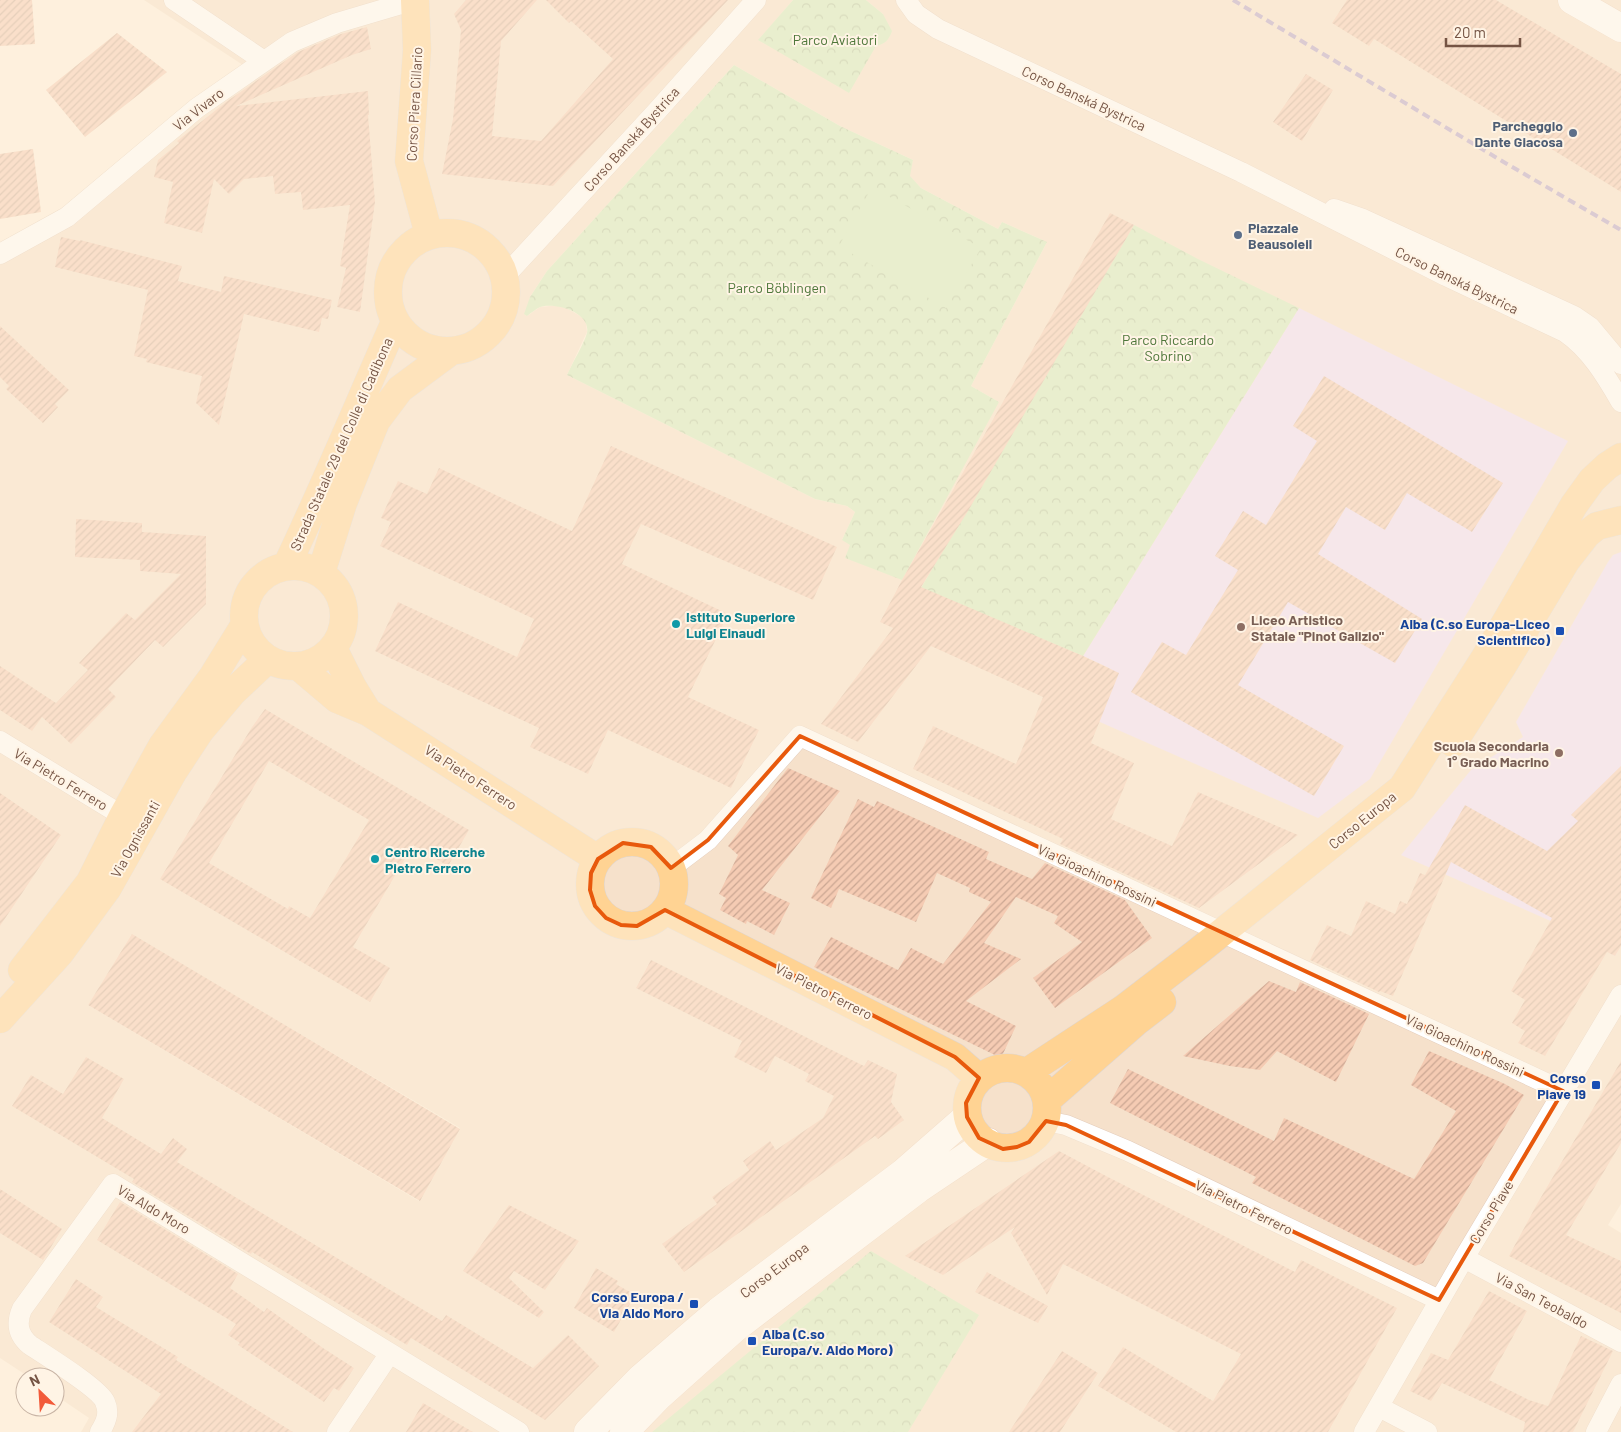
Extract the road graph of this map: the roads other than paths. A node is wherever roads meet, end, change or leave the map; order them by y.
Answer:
1 (174, 0) edge
2 (416, 0) edge
3 (756, 0) edge
4 (906, 0) edge
5 (1572, 0) edge
6 (1621, 28) edge
7 (264, 61) junction
8 (1269, 186) junction
9 (429, 235) junction
10 (0, 254) edge
11 (505, 276) junction
12 (395, 322) junction
13 (450, 352) junction
14 (1621, 364) edge
15 (1621, 402) edge
16 (1621, 457) edge
17 (1621, 520) edge
18 (287, 565) junction
19 (321, 573) junction
20 (244, 626) junction
21 (333, 648) junction
22 (268, 659) junction
23 (298, 666) junction
24 (368, 712) junction
25 (0, 741) edge
26 (123, 816) junction
27 (598, 859) junction
28 (671, 868) junction
29 (665, 910) junction
30 (1231, 937) junction
31 (1621, 995) edge
32 (0, 996) edge
33 (0, 1019) edge
34 (1027, 1072) junction
35 (979, 1078) junction
36 (1563, 1090) junction
37 (1046, 1110) junction
38 (967, 1117) junction
39 (988, 1142) junction
40 (1464, 1258) junction
41 (1437, 1303) junction
42 (1621, 1342) edge
43 (390, 1354) junction
44 (1621, 1384) edge
45 (1379, 1407) junction
46 (100, 1432) edge
47 (337, 1432) edge
48 (519, 1432) edge
49 (588, 1432) edge
50 (624, 1432) edge
51 (1364, 1432) edge
52 (1427, 1432) edge
53 (1596, 1432) edge

1 - 7 street
2 - 7 street, Via Vivaro
2 - 9 main road, Corso Piera Cillario
3 - 11 street, Corso Banská Bystrica
4 - 8 street, Corso Banská Bystrica
5 - 6 main road
7 - 10 street, Via Vivaro
8 - 14 street, Corso Banská Bystrica
8 - 15 street, Corso Banská Bystrica
9 - 11 main road
9 - 12 main road
11 - 13 main road
12 - 13 main road
12 - 18 main road, Strada Statale 29 del Colle di Cadibona
13 - 19 main road, Strada Statale 29 del Colle di Cadibona
16 - 30 main road, Corso Europa
17 - 30 main road, Corso Europa
18 - 19 main road
18 - 20 main road
19 - 21 main road
20 - 22 main road
20 - 26 main road, Via Ognissanti
21 - 23 main road
21 - 24 main road
22 - 23 main road
22 - 33 main road, Via Ognissanti
23 - 24 main road
24 - 27 main road, Via Pietro Ferrero
25 - 26 street, Via Pietro Ferrero
26 - 32 main road, Via Ognissanti
27 - 28 main road
27 - 29 main road
28 - 29 main road
28 - 30 street, Via Gioachino Rossini
29 - 35 main road, Via Pietro Ferrero
30 - 34 main road, Corso Europa
30 - 36 street, Via Gioachino Rossini
30 - 37 main road, Corso Europa
31 - 36 street, Corso Piave
34 - 35 main road
34 - 37 main road
35 - 38 main road
36 - 40 street, Corso Piave
37 - 39 main road
37 - 41 street, Via Pietro Ferrero
38 - 39 main road
38 - 49 main road, Corso Europa
39 - 50 main road, Corso Europa
40 - 41 street, Corso Piave
40 - 42 street, Via San Teobaldo
41 - 45 street, Corso Piave
43 - 46 street, Via Aldo Moro
43 - 47 street
43 - 48 street, Via Aldo Moro
44 - 53 street
45 - 51 street, Corso Piave
45 - 52 street

